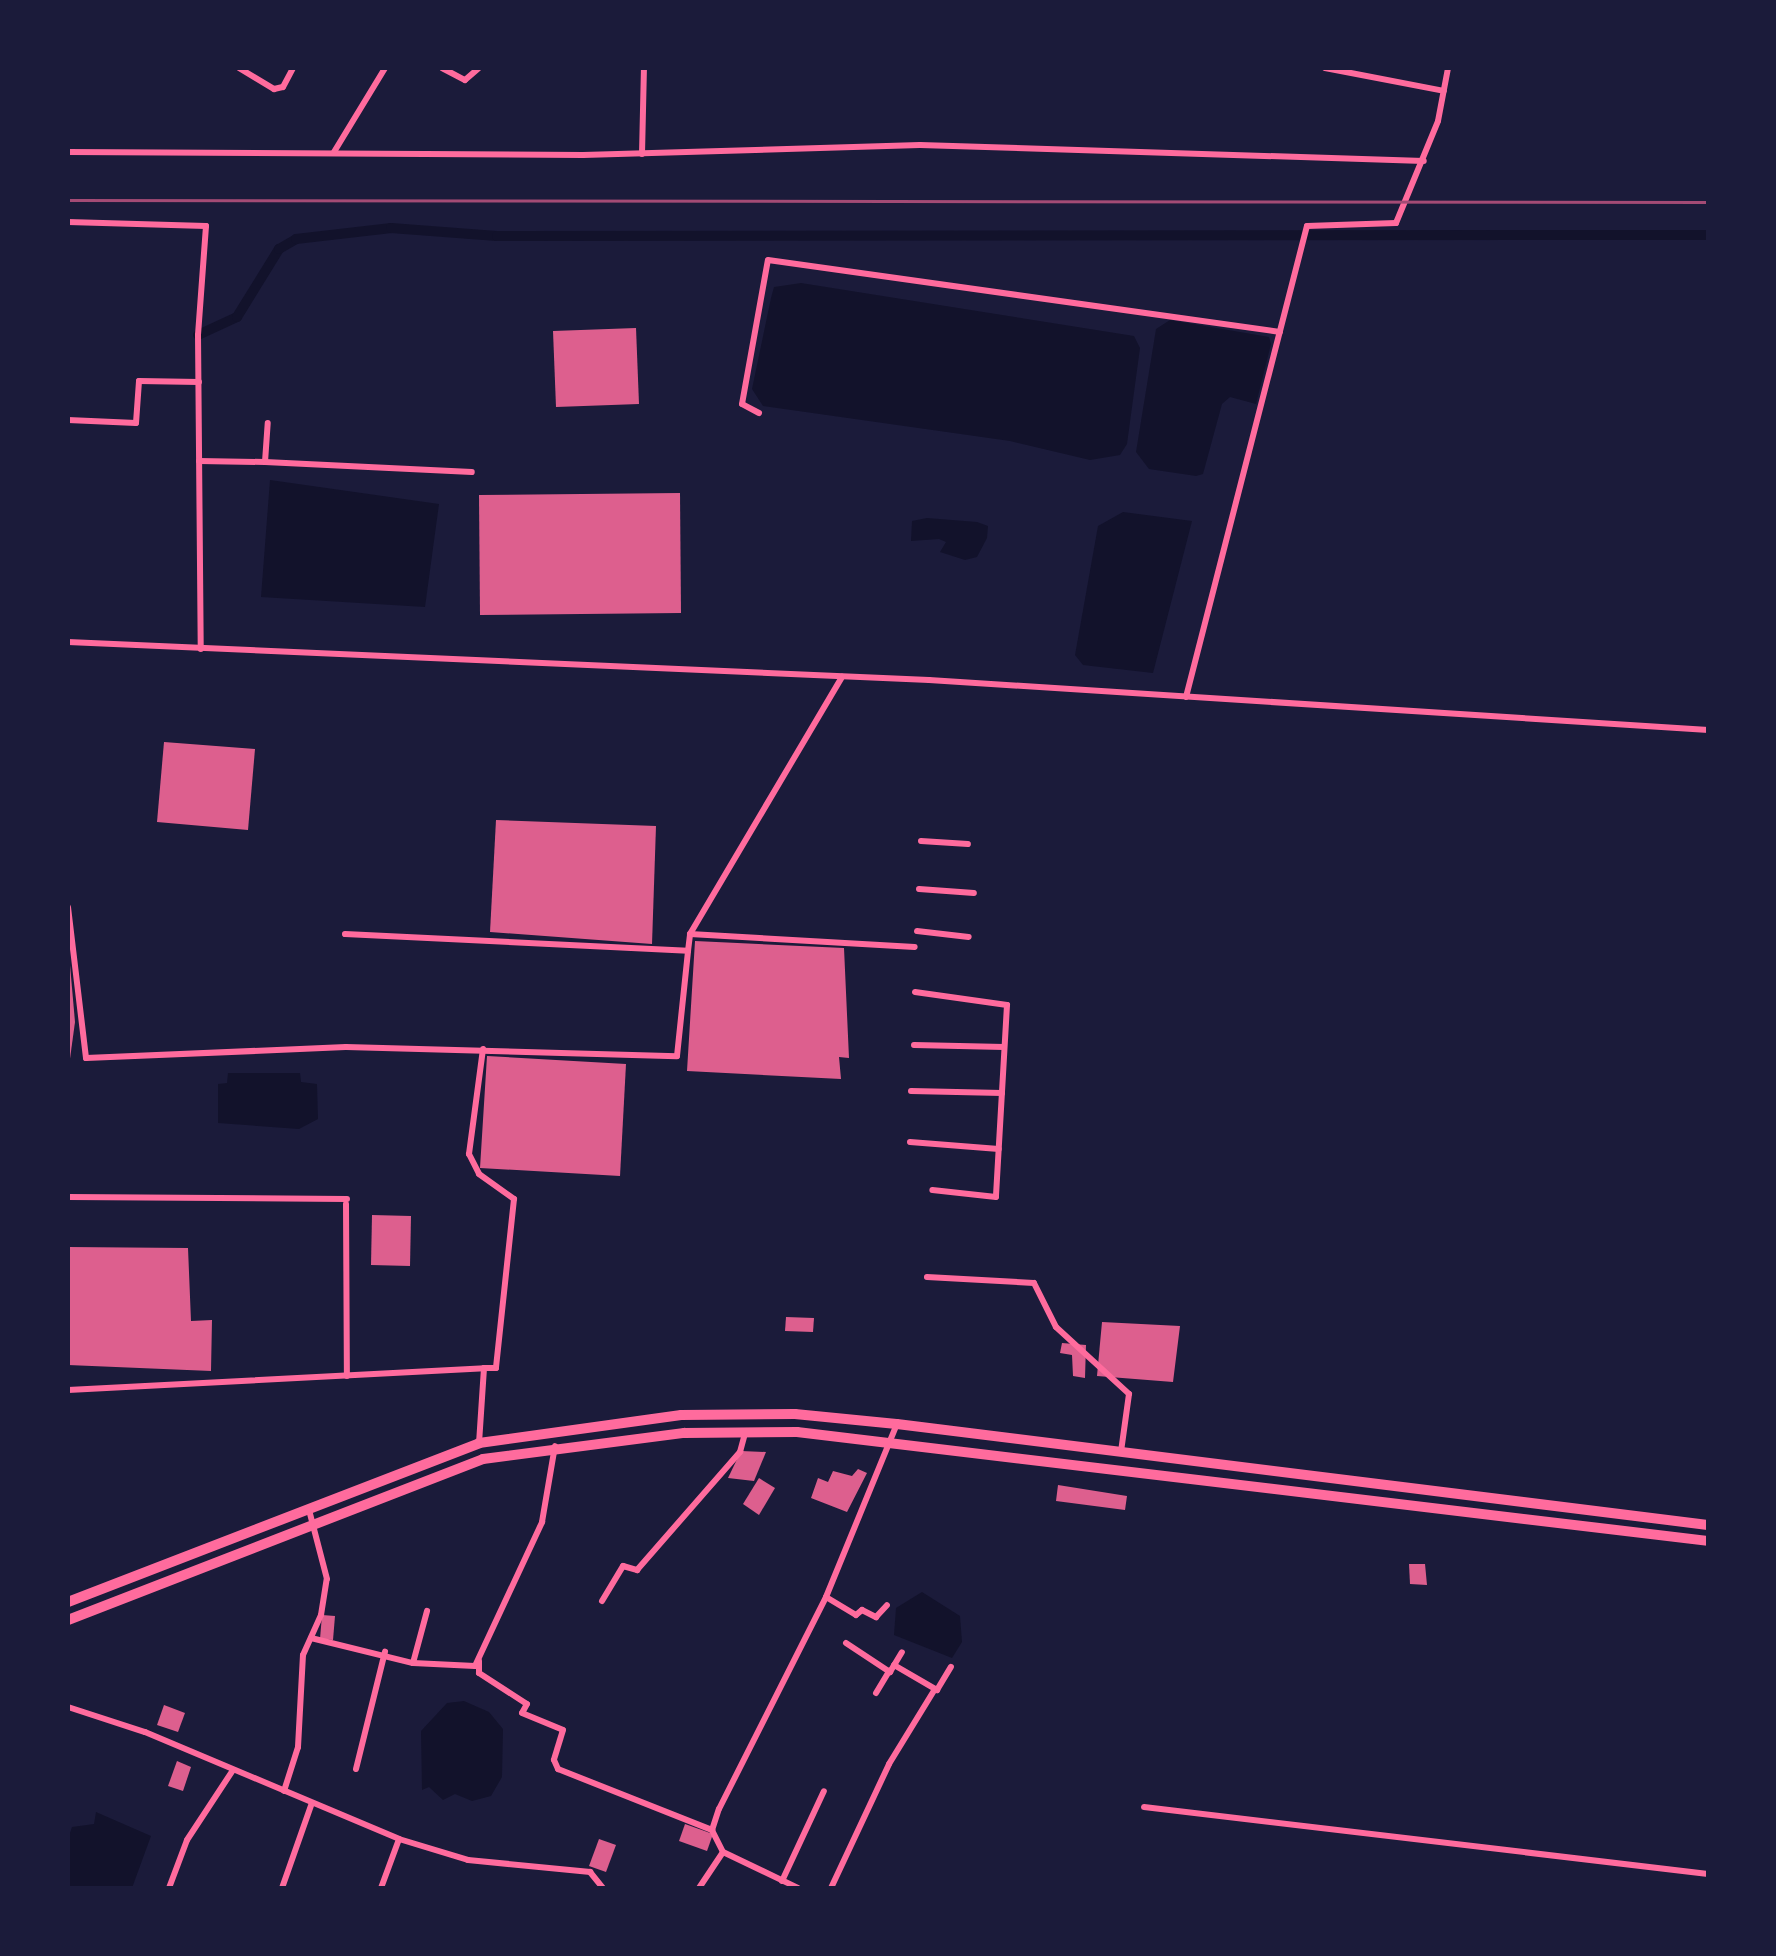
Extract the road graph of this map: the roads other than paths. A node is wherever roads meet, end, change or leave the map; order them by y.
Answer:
1 (239, 68) edge
2 (293, 68) edge
3 (385, 68) edge
4 (442, 68) edge
5 (479, 68) edge
6 (644, 68) edge
7 (1325, 68) edge
8 (1448, 68) edge
9 (1444, 91) junction
10 (68, 152) edge
11 (334, 152) junction
12 (642, 154) junction
13 (1424, 161) junction
14 (68, 222) edge
15 (1280, 332) junction
16 (198, 382) junction
17 (758, 413) dead end
18 (68, 420) edge
19 (268, 423) dead end
20 (199, 461) junction
21 (264, 462) junction
22 (472, 472) dead end
23 (68, 642) edge
24 (201, 649) junction
25 (842, 677) junction
26 (1186, 697) junction
27 (1708, 730) edge
28 (921, 841) dead end
29 (968, 844) dead end
30 (920, 890) dead end
31 (974, 892) dead end
32 (68, 906) edge
33 (917, 932) dead end
34 (345, 934) dead end
35 (690, 934) junction
36 (969, 937) dead end
37 (915, 947) dead end
38 (688, 950) junction
39 (915, 992) dead end
40 (914, 1044) dead end
41 (1004, 1047) junction
42 (483, 1049) junction
43 (911, 1091) dead end
44 (1002, 1093) junction
45 (910, 1142) dead end
46 (999, 1150) junction
47 (932, 1190) dead end
48 (68, 1197) edge
49 (927, 1277) dead end
50 (484, 1368) junction
51 (347, 1376) junction
52 (68, 1390) edge
53 (898, 1424) junction
54 (745, 1432) junction
55 (891, 1442) junction
56 (478, 1443) junction
57 (555, 1446) junction
58 (1120, 1453) junction
59 (309, 1510) junction
60 (314, 1523) junction
61 (1708, 1525) edge
62 (1708, 1541) edge
63 (826, 1597) junction
64 (68, 1602) edge
65 (602, 1602) dead end
66 (886, 1605) dead end
67 (427, 1611) dead end
68 (68, 1620) edge
69 (311, 1638) junction
70 (846, 1643) dead end
71 (384, 1652) junction
72 (902, 1652) dead end
73 (479, 1660) junction
74 (412, 1662) junction
75 (951, 1667) dead end
76 (892, 1668) junction
77 (935, 1689) junction
78 (876, 1692) dead end
79 (68, 1707) edge
80 (356, 1769) dead end
81 (233, 1770) junction
82 (824, 1790) dead end
83 (284, 1791) junction
84 (312, 1802) junction
85 (1144, 1807) dead end
86 (712, 1830) junction
87 (399, 1839) junction
88 (723, 1852) junction
89 (1708, 1874) edge
90 (785, 1885) edge
91 (169, 1888) edge
92 (282, 1888) edge
93 (381, 1888) edge
94 (603, 1888) edge
95 (698, 1888) edge
96 (798, 1888) edge
97 (831, 1888) edge

1 - 2 street
3 - 11 street
4 - 5 street
6 - 12 street
7 - 9 street
8 - 9 street
9 - 13 street
10 - 11 street
11 - 12 street
12 - 13 street
13 - 15 street
14 - 16 street
15 - 17 street
15 - 26 street
16 - 18 street
16 - 20 street
19 - 21 street
20 - 21 street
20 - 24 street
21 - 22 street
23 - 24 street
24 - 25 street
25 - 26 street
25 - 35 street
26 - 27 street
28 - 29 street
30 - 31 street
32 - 42 street
33 - 36 street
34 - 38 street
35 - 37 street
35 - 38 street
38 - 42 street
39 - 41 street
40 - 41 street
41 - 44 street
42 - 50 street
43 - 44 street
44 - 46 street
45 - 46 street
46 - 47 street
48 - 51 street
49 - 58 street
50 - 51 street
50 - 56 street
51 - 52 street
53 - 55 street
53 - 56 highway
53 - 58 highway
54 - 55 highway
54 - 57 highway
54 - 65 street
55 - 62 highway
55 - 63 street
56 - 59 highway
57 - 60 highway
57 - 73 street
58 - 61 highway
59 - 60 street
59 - 64 highway
60 - 68 highway
60 - 69 street
63 - 66 street
63 - 86 street
67 - 74 street
69 - 71 street
69 - 83 street
70 - 76 street
71 - 74 street
71 - 80 street
72 - 76 street
73 - 74 street
73 - 86 street
75 - 77 street
76 - 77 street
76 - 78 street
77 - 97 street
79 - 81 street
81 - 83 street
81 - 91 street
82 - 90 street
83 - 84 street
84 - 87 street
84 - 92 street
85 - 89 street
86 - 88 street
87 - 93 street
87 - 94 street
88 - 90 street
88 - 95 street
90 - 96 street

